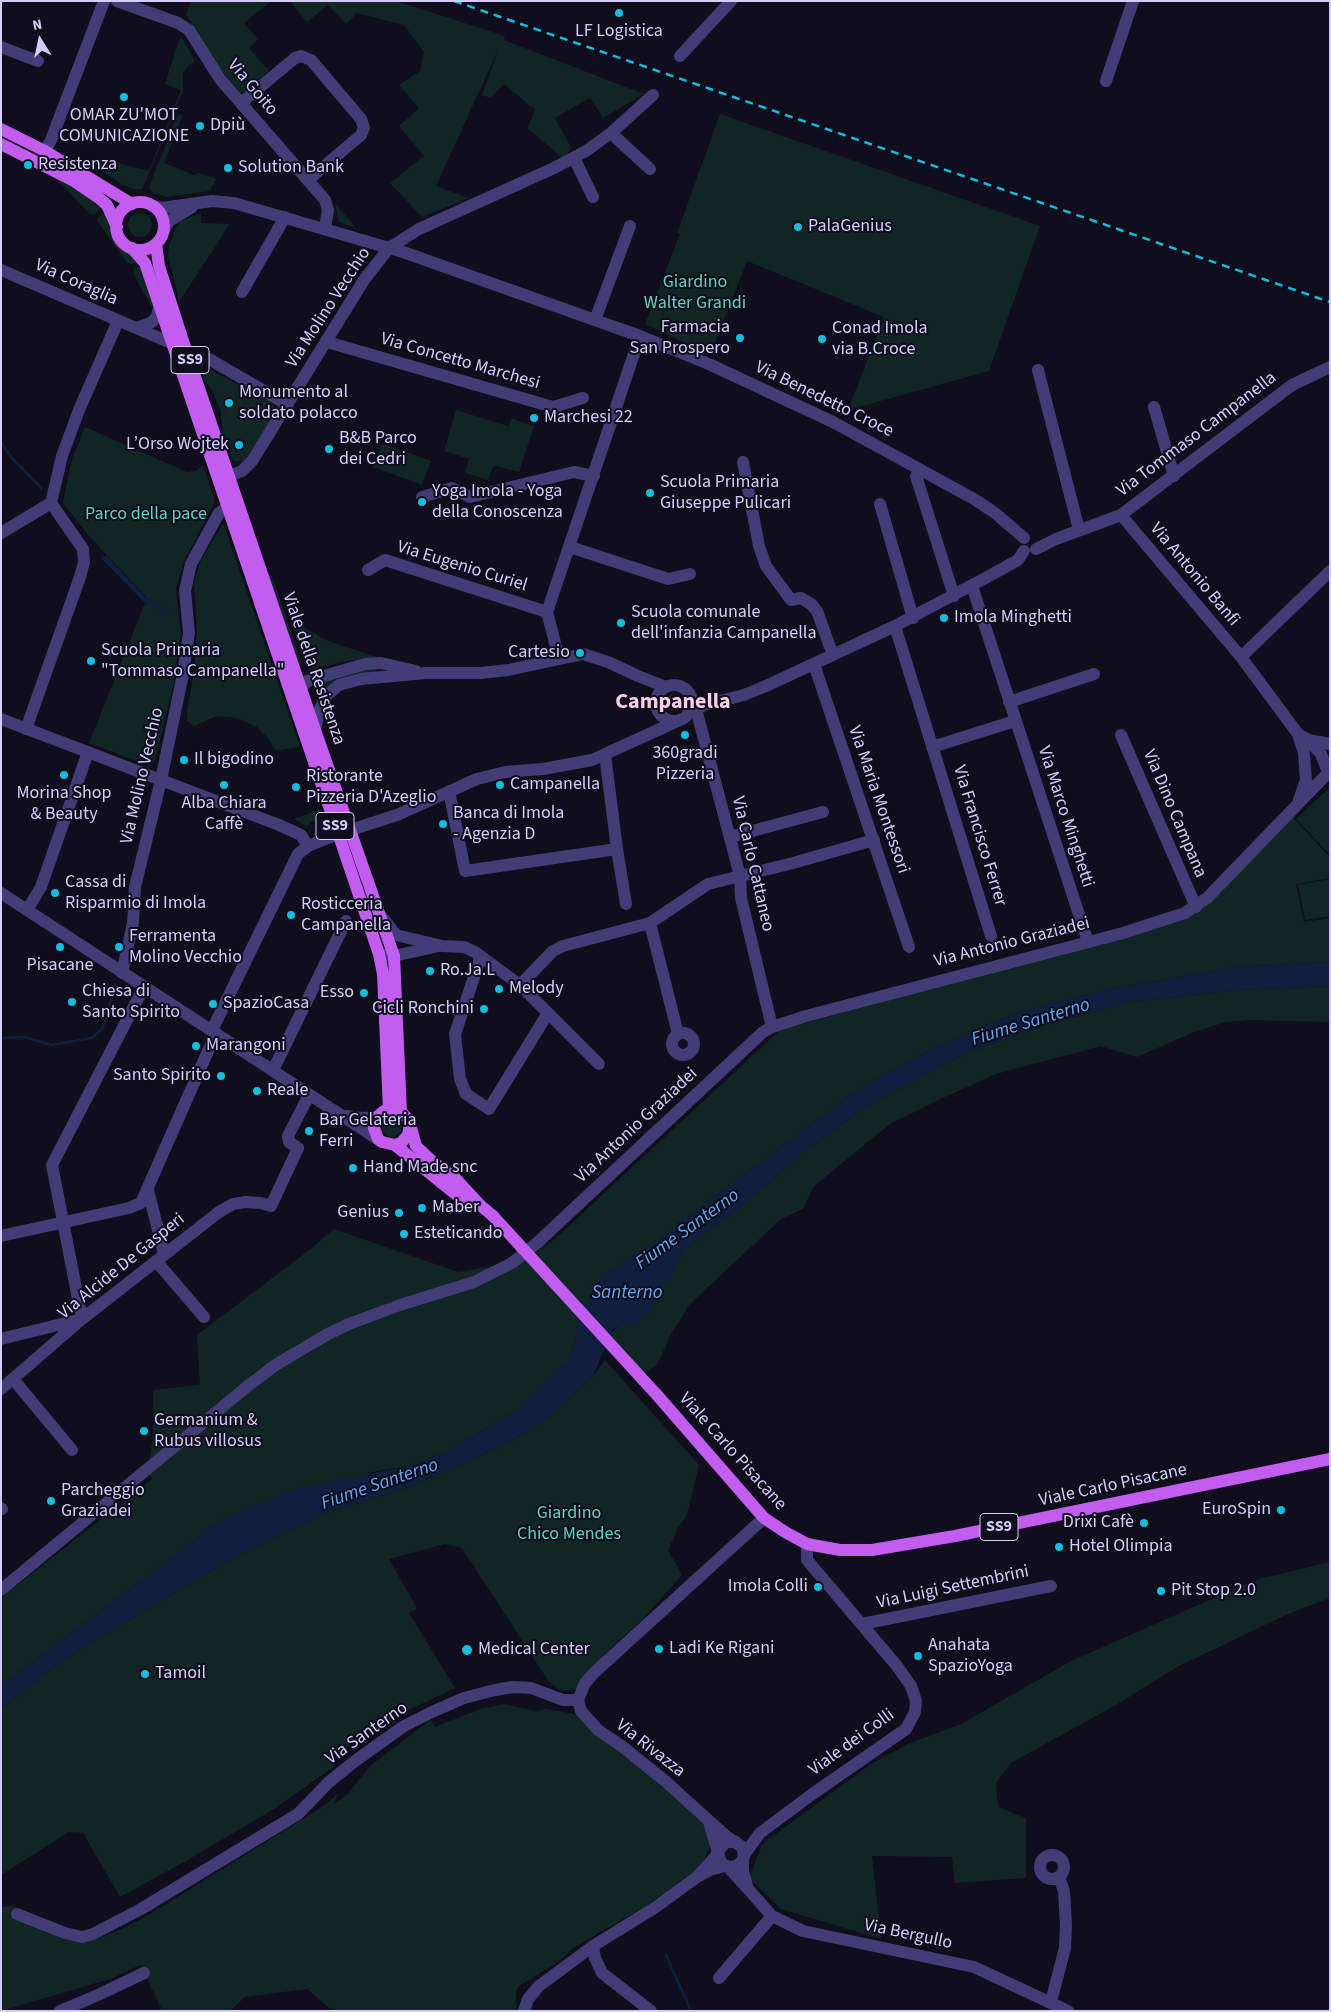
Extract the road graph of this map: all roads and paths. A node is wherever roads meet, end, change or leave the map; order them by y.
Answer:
1 (104, 1) edge
2 (117, 1) edge
3 (731, 1) edge
4 (1133, 1) edge
5 (1, 47) edge
6 (680, 56) dead end
7 (38, 61) dead end
8 (1106, 81) dead end
9 (653, 95) dead end
10 (241, 103) junction
11 (1, 129) edge
12 (611, 133) junction
13 (1, 144) edge
14 (45, 151) junction
15 (574, 158) junction
16 (650, 169) dead end
17 (308, 180) junction
18 (592, 197) dead end
19 (200, 203) junction
20 (132, 204) junction
21 (153, 206) junction
22 (285, 217) junction
23 (117, 226) junction
24 (630, 226) dead end
25 (326, 228) junction
26 (164, 230) junction
27 (156, 244) junction
28 (132, 248) junction
29 (389, 248) junction
30 (1, 270) edge
31 (242, 292) dead end
32 (159, 308) junction
33 (595, 320) junction
34 (118, 321) junction
35 (137, 328) junction
36 (640, 336) junction
37 (327, 342) junction
38 (172, 343) junction
39 (209, 359) dead end
40 (1330, 367) edge
41 (1038, 370) dead end
42 (583, 398) dead end
43 (288, 405) junction
44 (1154, 407) dead end
45 (743, 462) dead end
46 (229, 476) junction
47 (594, 476) junction
48 (916, 476) dead end
49 (1174, 476) junction
50 (422, 497) dead end
51 (51, 503) junction
52 (880, 504) dead end
53 (227, 507) junction
54 (1121, 515) junction
55 (1079, 530) junction
56 (1, 534) edge
57 (1030, 544) junction
58 (570, 547) junction
59 (368, 570) dead end
60 (1330, 571) edge
61 (690, 574) dead end
62 (972, 586) junction
63 (954, 596) junction
64 (548, 612) junction
65 (913, 618) junction
66 (895, 626) junction
67 (833, 655) junction
68 (1241, 657) junction
69 (559, 658) junction
70 (814, 664) junction
71 (426, 674) junction
72 (1094, 674) dead end
73 (641, 678) junction
74 (304, 684) junction
75 (666, 687) junction
76 (688, 694) junction
77 (292, 698) junction
78 (726, 699) junction
79 (1009, 702) junction
80 (656, 705) junction
81 (689, 714) junction
82 (1, 719) edge
83 (1015, 721) junction
84 (26, 729) junction
85 (315, 730) junction
86 (1121, 735) dead end
87 (1302, 737) junction
88 (642, 738) junction
89 (1330, 744) edge
90 (932, 747) junction
91 (88, 752) junction
92 (1304, 753) junction
93 (605, 755) junction
94 (1329, 771) edge
95 (161, 780) junction
96 (449, 791) junction
97 (1297, 805) junction
98 (823, 812) dead end
99 (344, 832) junction
100 (730, 837) junction
101 (874, 840) junction
102 (308, 846) junction
103 (617, 849) junction
104 (740, 876) junction
105 (1, 893) edge
106 (626, 904) dead end
107 (1196, 907) junction
108 (27, 910) junction
109 (379, 914) junction
110 (346, 921) dead end
111 (650, 923) junction
112 (992, 936) dead end
113 (419, 940) junction
114 (1088, 942) junction
115 (442, 946) junction
116 (909, 947) dead end
117 (392, 951) junction
118 (378, 954) junction
119 (481, 956) junction
120 (122, 973) junction
121 (520, 985) junction
122 (144, 987) junction
123 (548, 1014) junction
124 (772, 1027) junction
125 (214, 1032) junction
126 (678, 1034) dead end
127 (599, 1064) dead end
128 (273, 1070) junction
129 (309, 1095) junction
130 (395, 1111) junction
131 (341, 1115) junction
132 (377, 1117) junction
133 (410, 1124) junction
134 (382, 1142) junction
135 (395, 1145) junction
136 (429, 1172) junction
137 (455, 1178) junction
138 (148, 1190) junction
139 (480, 1205) junction
140 (64, 1221) junction
141 (1, 1236) edge
142 (160, 1257) junction
143 (204, 1317) dead end
144 (82, 1319) junction
145 (1, 1339) edge
146 (13, 1379) junction
147 (1, 1389) edge
148 (72, 1450) dead end
149 (1330, 1459) edge
150 (764, 1518) junction
151 (807, 1544) junction
152 (1051, 1586) dead end
153 (1, 1590) edge
154 (862, 1624) junction
155 (578, 1700) junction
156 (708, 1820) junction
157 (760, 1833) junction
158 (736, 1842) junction
159 (718, 1852) junction
160 (744, 1856) junction
161 (726, 1866) junction
162 (697, 1877) junction
163 (1059, 1877) dead end
164 (748, 1889) junction
165 (17, 1914) dead end
166 (772, 1916) junction
167 (593, 1946) junction
168 (144, 1973) dead end
169 (719, 1978) dead end
170 (1051, 2002) junction
171 (60, 2011) edge
172 (524, 2011) edge
173 (651, 2011) edge
174 (1068, 2011) edge

1 - 14 street
2 - 10 street, Via Goito
3 - 6 street
4 - 8 street
5 - 7 street
9 - 12 street, Via Molino Vecchio
10 - 17 street, Via Goito
10 - 17 street
11 - 14 main road
12 - 15 street, Via Molino Vecchio
12 - 16 street
13 - 23 main road, Viale della Resistenza
14 - 20 main road
15 - 18 street
15 - 29 street, Via Molino Vecchio
17 - 25 street, Via Goito
19 - 21 street, Via Benedetto Croce
19 - 22 street, Via Benedetto Croce
19 - 26 street
20 - 21 main road
20 - 23 main road
21 - 26 main road
22 - 25 street, Via Benedetto Croce
22 - 31 street
23 - 28 main road, Viale della Resistenza
24 - 33 street
25 - 29 street, Via Benedetto Croce
26 - 27 main road
27 - 28 main road
27 - 46 main road, Viale della Resistenza / SS9
28 - 32 main road, Viale della Resistenza / SS9
29 - 33 street, Via Benedetto Croce
29 - 37 street, Via Molino Vecchio
30 - 34 street, Via Coraglia
32 - 35 street
32 - 38 main road, Viale della Resistenza / SS9
33 - 36 street, Via Benedetto Croce
34 - 35 street, Via Coraglia
34 - 51 street
35 - 38 street, Via Coraglia
36 - 47 street
36 - 57 street, Via Benedetto Croce
37 - 42 street, Via Concetto Marchesi
37 - 43 street, Via Molino Vecchio
38 - 53 main road, Viale della Resistenza / SS9
39 - 43 street
40 - 49 street, Via Tommaso Campanella
41 - 55 street
43 - 46 street, Via Molino Vecchio
44 - 49 street
45 - 67 street
46 - 74 main road, Viale della Resistenza / SS9
47 - 50 street
47 - 58 street
48 - 63 street
49 - 54 street, Via Tommaso Campanella
51 - 56 street
51 - 84 street
52 - 65 street
53 - 77 main road, Viale della Resistenza / SS9
53 - 95 street, Via Molino Vecchio
54 - 55 street, Via Tommaso Campanella
54 - 68 street, Via Antonio Banfi
55 - 57 street, Via Tommaso Campanella
57 - 62 street, Via Tommaso Campanella
58 - 61 street
58 - 64 street
59 - 64 street, Via Eugenio Curiel
60 - 68 street
62 - 63 street, Via Tommaso Campanella
62 - 79 street, Via Marco Minghetti
63 - 65 street, Via Tommaso Campanella
64 - 69 street
65 - 66 street, Via Tommaso Campanella
66 - 67 street, Via Tommaso Campanella
66 - 90 street, Via Francisco Ferrer
67 - 70 street, Via Tommaso Campanella
68 - 87 street, Via Antonio Banfi
69 - 71 street
69 - 73 street
70 - 78 street, Via Tommaso Campanella
70 - 101 street, Via Maria Montessori
71 - 74 street
71 - 85 street
72 - 79 street
73 - 75 street
73 - 80 street
74 - 77 street
74 - 85 main road, Viale della Resistenza / SS9
75 - 76 street
75 - 80 street
76 - 78 street, Via Tommaso Campanella
76 - 81 street
77 - 99 main road, Viale della Resistenza / SS9
78 - 81 street, Via Tommaso Campanella
79 - 83 street, Via Marco Minghetti
80 - 81 street
80 - 88 street, Via Tommaso Campanella
81 - 88 street, Via Tommaso Campanella
81 - 100 street, Via Carlo Cattaneo
82 - 84 street
83 - 90 street, Via Francisco Ferrer
83 - 114 street, Via Marco Minghetti
84 - 91 street
85 - 99 main road, Viale della Resistenza / SS9
86 - 107 street, Via Dino Campana
87 - 89 street
87 - 92 street, Via Antonio Banfi
87 - 94 street, Via Antonio Banfi
88 - 93 street, Via Tommaso Campanella
90 - 112 street, Via Francisco Ferrer
91 - 95 street
91 - 108 street
92 - 94 street
92 - 97 street, Via Antonio Banfi
93 - 96 street, Via Tommaso Campanella
93 - 103 street
94 - 97 street, Via Antonio Graziadei
95 - 102 street
95 - 120 street, Via Molino Vecchio
96 - 99 street, Via Tommaso Campanella
96 - 103 street
97 - 107 street, Via Antonio Graziadei
98 - 100 street
99 - 102 street, Via Tommaso Campanella
99 - 109 main road, Viale della Resistenza / SS9
99 - 118 main road, Viale della Resistenza / SS9
100 - 104 street, Via Carlo Cattaneo
101 - 104 street
101 - 116 street, Via Maria Montessori
102 - 125 street, Via Tommaso Campanella
103 - 106 street
104 - 111 street
104 - 124 street, Via Carlo Cattaneo
105 - 108 street, Viale Carlo Pisacane
107 - 114 street, Via Antonio Graziadei
108 - 120 street, Viale Carlo Pisacane
109 - 113 street
109 - 117 main road, Viale della Resistenza / SS9
110 - 128 street
111 - 121 street
111 - 126 street
113 - 115 street
113 - 117 street
114 - 124 street, Via Antonio Graziadei
115 - 117 street
115 - 119 street
117 - 118 street
117 - 130 main road, Viale della Resistenza / SS9
118 - 130 main road, Viale della Resistenza / SS9
119 - 121 street
119 - 123 street
120 - 122 street, Viale Carlo Pisacane
121 - 123 street
122 - 125 street, Viale Carlo Pisacane
122 - 140 street
123 - 127 street
124 - 153 street, Via Antonio Graziadei
125 - 128 street, Viale Carlo Pisacane
125 - 138 street, Via Tommaso Campanella
128 - 129 street, Viale Carlo Pisacane
129 - 131 street, Viale Carlo Pisacane
129 - 142 street, Via Alcide De Gasperi
130 - 132 main road
130 - 133 main road, Viale Carlo Pisacane
131 - 132 street, Viale Carlo Pisacane
131 - 134 street, Viale Carlo Pisacane
132 - 134 main road
133 - 135 main road
133 - 137 main road, Viale Carlo Pisacane / SS9
134 - 135 main road, Viale Carlo Pisacane
135 - 136 main road, Viale Carlo Pisacane / SS9
136 - 137 main road
136 - 139 main road, Viale Carlo Pisacane / SS9
137 - 139 main road, Viale Carlo Pisacane / SS9
138 - 140 street
138 - 142 street
139 - 150 main road, Viale Carlo Pisacane / SS9, bridge
140 - 141 street
140 - 144 street
142 - 143 street
142 - 144 street, Via Alcide De Gasperi
144 - 145 street
144 - 146 street, Via Alcide De Gasperi
146 - 147 street, Via Alcide De Gasperi
146 - 148 street
149 - 151 main road, Viale Carlo Pisacane / SS9
150 - 151 main road, Viale Carlo Pisacane / SS9
150 - 155 street
151 - 154 street, Viale dei Colli
152 - 154 street, Via Luigi Settembrini
154 - 157 street, Viale dei Colli
155 - 156 street, Via Rivazza
155 - 165 street, Via Santerno
156 - 158 street, Via Rivazza
156 - 159 street, Via Rivazza
157 - 158 street, Viale dei Colli
157 - 160 street, Viale dei Colli
158 - 159 street
158 - 160 street
159 - 161 street
159 - 162 street
160 - 161 street
160 - 164 street
161 - 162 street
161 - 164 street, Via Bergullo
162 - 167 street
163 - 170 street
164 - 166 street, Via Bergullo
166 - 169 street
166 - 170 street, Via Bergullo
167 - 172 street
167 - 173 street
168 - 171 street
170 - 174 street, Via Bergullo

